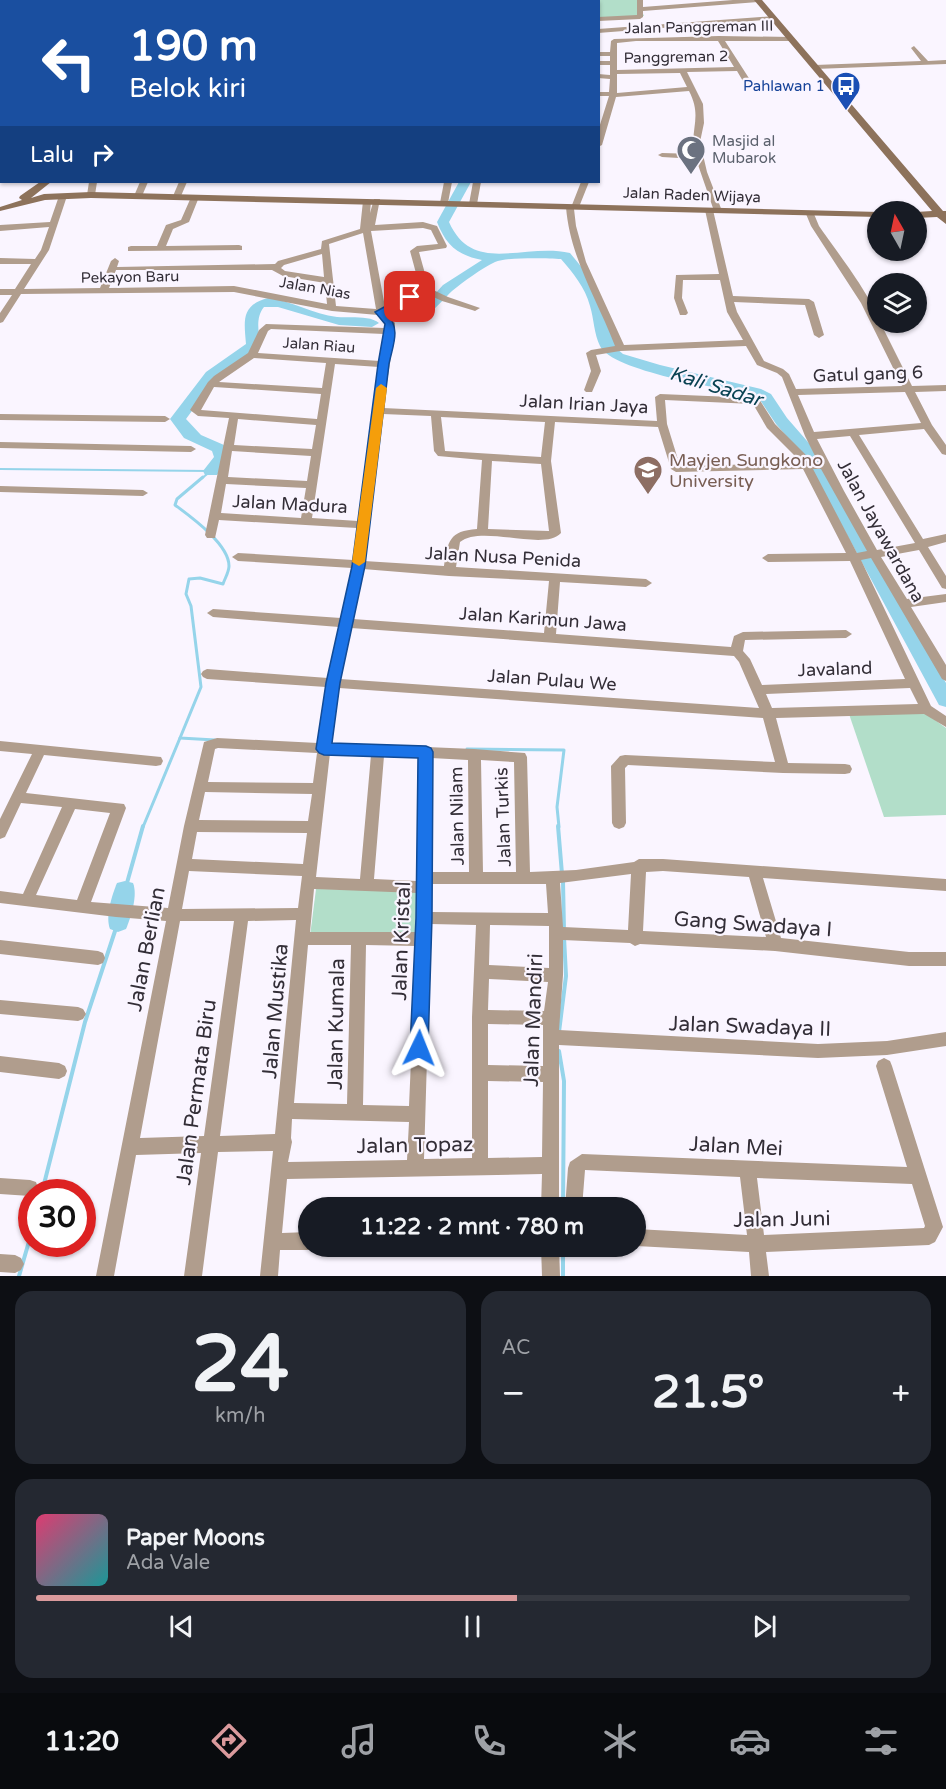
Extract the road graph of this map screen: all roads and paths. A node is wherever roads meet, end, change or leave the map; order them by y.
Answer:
1 (640, 0) edge
2 (758, 0) edge
3 (766, 0) edge
4 (725, 1) edge
5 (690, 3) edge
6 (642, 9) junction
7 (600, 19) edge
8 (779, 22) junction
9 (600, 31) edge
10 (719, 38) junction
11 (791, 39) junction
12 (914, 48) dead end
13 (600, 49) edge
14 (600, 54) edge
15 (613, 55) junction
16 (600, 62) edge
17 (925, 62) junction
18 (946, 63) edge
19 (820, 67) junction
20 (739, 69) junction
21 (683, 72) junction
22 (614, 74) junction
23 (600, 76) edge
24 (750, 86) dead end
25 (692, 89) junction
26 (600, 94) edge
27 (613, 95) junction
28 (602, 119) edge
29 (662, 155) dead end
30 (699, 157) junction
31 (45, 183) edge
32 (64, 183) edge
33 (93, 183) edge
34 (144, 183) edge
35 (183, 183) edge
36 (448, 183) edge
37 (477, 183) edge
38 (584, 183) edge
39 (91, 195) junction
40 (63, 196) junction
41 (138, 196) junction
42 (177, 196) junction
43 (195, 197) junction
44 (372, 201) junction
45 (447, 203) junction
46 (472, 204) junction
47 (572, 207) junction
48 (2, 210) edge
49 (713, 210) junction
50 (810, 214) junction
51 (867, 214) edge
52 (927, 215) edge
53 (945, 215) edge
54 (54, 224) junction
55 (0, 228) edge
56 (367, 230) junction
57 (161, 248) junction
58 (239, 248) dead end
59 (131, 249) dead end
60 (324, 251) junction
61 (0, 261) edge
62 (39, 262) junction
63 (276, 267) junction
64 (724, 277) junction
65 (330, 281) junction
66 (425, 289) junction
67 (244, 290) joint
68 (103, 291) junction
69 (0, 292) edge
70 (16, 292) junction
71 (728, 299) junction
72 (332, 308) junction
73 (475, 308) dead end
74 (682, 313) dead end
75 (0, 320) edge
76 (386, 321) junction
77 (819, 335) dead end
78 (750, 343) junction
79 (615, 349) junction
80 (252, 356) junction
81 (331, 361) junction
82 (384, 364) junction
83 (211, 384) junction
84 (946, 388) edge
85 (589, 390) dead end
86 (907, 390) junction
87 (327, 391) junction
88 (792, 392) junction
89 (378, 413) junction
90 (234, 416) junction
91 (437, 416) junction
92 (0, 417) edge
93 (165, 419) dead end
94 (550, 420) junction
95 (322, 422) junction
96 (662, 424) junction
97 (927, 426) junction
98 (853, 433) junction
99 (810, 436) junction
100 (0, 445) edge
101 (228, 448) junction
102 (191, 449) dead end
103 (946, 452) edge
104 (317, 453) junction
105 (487, 458) junction
106 (546, 461) junction
107 (816, 465) junction
108 (221, 480) junction
109 (312, 485) junction
110 (0, 489) edge
111 (143, 493) dead end
112 (214, 516) junction
113 (306, 521) junction
114 (363, 525) junction
115 (482, 533) junction
116 (211, 535) dead end
117 (946, 538) edge
118 (922, 544) junction
119 (864, 555) junction
120 (238, 557) dead end
121 (768, 558) dead end
122 (358, 566) junction
123 (449, 572) junction
124 (555, 577) junction
125 (646, 583) dead end
126 (946, 585) edge
127 (946, 598) edge
128 (903, 604) junction
129 (213, 613) dead end
130 (346, 624) junction
131 (846, 634) dead end
132 (550, 637) junction
133 (737, 652) junction
134 (944, 670) edge
135 (207, 674) dead end
136 (333, 683) junction
137 (914, 683) junction
138 (758, 690) junction
139 (926, 709) junction
140 (768, 714) junction
141 (946, 722) edge
142 (0, 746) edge
143 (324, 746) junction
144 (40, 751) junction
145 (378, 751) junction
146 (426, 752) junction
147 (474, 754) junction
148 (156, 761) dead end
149 (783, 768) junction
150 (845, 769) dead end
151 (200, 787) junction
152 (319, 789) junction
153 (17, 797) junction
154 (71, 802) junction
155 (619, 823) dead end
156 (190, 826) junction
157 (315, 827) junction
158 (0, 833) edge
159 (184, 865) junction
160 (639, 865) junction
161 (754, 871) junction
162 (309, 877) junction
163 (476, 877) junction
164 (523, 877) junction
165 (560, 877) junction
166 (425, 882) junction
167 (946, 885) edge
168 (366, 886) junction
169 (0, 897) edge
170 (27, 900) junction
171 (82, 906) junction
172 (242, 914) junction
173 (304, 914) junction
174 (173, 915) junction
175 (424, 918) junction
176 (483, 920) junction
177 (560, 930) junction
178 (302, 938) junction
179 (359, 938) junction
180 (422, 939) junction
181 (635, 939) junction
182 (775, 944) junction
183 (0, 947) edge
184 (98, 958) dead end
185 (946, 959) edge
186 (482, 972) junction
187 (556, 975) junction
188 (0, 1007) edge
189 (78, 1014) dead end
190 (480, 1017) junction
191 (551, 1018) junction
192 (556, 1038) junction
193 (946, 1039) edge
194 (0, 1064) edge
195 (884, 1066) dead end
196 (59, 1071) dead end
197 (480, 1073) junction
198 (551, 1074) junction
199 (287, 1111) junction
200 (355, 1112) junction
201 (417, 1114) junction
202 (284, 1142) junction
203 (210, 1143) junction
204 (129, 1147) junction
205 (550, 1165) junction
206 (480, 1166) junction
207 (415, 1168) junction
208 (748, 1170) junction
209 (280, 1171) junction
210 (919, 1176) junction
211 (0, 1186) edge
212 (18, 1187) edge
213 (550, 1197) edge
214 (573, 1197) edge
215 (646, 1239) edge
216 (298, 1241) edge
217 (273, 1242) junction
218 (755, 1244) junction
219 (550, 1257) edge
220 (105, 1276) edge
221 (193, 1276) edge
222 (269, 1276) edge
223 (551, 1276) edge
224 (760, 1276) edge

1 - 6 street
2 - 4 street
2 - 8 main road
3 - 8 main road
4 - 5 street
5 - 6 street
6 - 7 street
8 - 9 street
8 - 11 main road
8 - 19 main road
10 - 11 street, Jalan Panggreman III
10 - 15 street, Jalan Panggreman III
10 - 20 street
11 - 19 main road
12 - 17 street
13 - 15 street
14 - 15 street
15 - 16 street
15 - 22 street
17 - 18 street
17 - 19 street
18 - 19 street
19 - 53 main road
20 - 21 street, Panggreman 2
20 - 24 street
21 - 22 street, Panggreman 2
21 - 25 street, Jalan Jayawardana
22 - 23 street, Panggreman 2
22 - 27 street
25 - 27 street
25 - 30 street, Jalan Jayawardana
26 - 27 street
27 - 28 street
29 - 30 street
30 - 49 street, Jalan Jayawardana
31 - 48 main road
32 - 40 main road
33 - 39 street
34 - 41 street
35 - 42 street
36 - 45 street
37 - 46 street
38 - 47 street
39 - 40 main road, Jalan Raden Wijaya
39 - 41 main road, Jalan Raden Wijaya
40 - 48 main road, Jalan Raden Wijaya
40 - 54 street
41 - 42 main road, Jalan Raden Wijaya
42 - 43 main road, Jalan Raden Wijaya
43 - 44 main road, Jalan Raden Wijaya
43 - 57 street
44 - 45 main road, Jalan Raden Wijaya
44 - 56 street, Jalan Mustika
45 - 46 main road, Jalan Raden Wijaya
46 - 47 main road, Jalan Raden Wijaya
47 - 49 main road, Jalan Raden Wijaya
47 - 79 street
49 - 50 main road, Jalan Raden Wijaya
49 - 64 street, Jalan Jayawardana
50 - 51 main road, Jalan Raden Wijaya
50 - 86 street
52 - 53 main road
54 - 55 street
54 - 62 street
56 - 60 street
56 - 66 street
56 - 76 street, Jalan Mustika
57 - 58 street
57 - 59 street
60 - 63 street
60 - 65 street
61 - 62 street
62 - 70 street
63 - 65 street
63 - 68 street
64 - 71 street, Jalan Jayawardana
64 - 74 street
65 - 72 street
66 - 73 street
66 - 76 street
67 - 68 street, Pekayon Baru
67 - 72 street, Jalan Nias
68 - 70 street, Pekayon Baru
69 - 70 street, Pekayon Baru
70 - 75 street
71 - 77 street
71 - 78 street, Jalan Jayawardana
72 - 76 street, Jalan Nias
76 - 80 street
76 - 82 street, Jalan Mustika
78 - 79 street
78 - 88 street, Jalan Jayawardana
79 - 85 street
80 - 81 street, Jalan Riau
80 - 83 street
81 - 82 street, Jalan Riau
81 - 87 street
82 - 89 street, Jalan Mustika
83 - 87 street
83 - 90 street
84 - 86 street, Gatul gang 6
86 - 88 street, Gatul gang 6
86 - 97 street
87 - 95 street
88 - 99 street, Jalan Jayawardana
89 - 91 street, Jalan Irian Jaya
89 - 114 street, Jalan Mustika
90 - 95 street
90 - 101 street
91 - 94 street, Jalan Irian Jaya
91 - 105 street
92 - 93 street
94 - 96 street, Jalan Irian Jaya
94 - 106 street
95 - 104 street
96 - 107 street, Jalan Irian Jaya
96 - 107 street
97 - 98 street
97 - 103 street
98 - 99 street
98 - 118 street
99 - 107 street, Jalan Jayawardana
100 - 102 street
101 - 104 street
101 - 108 street
104 - 109 street
105 - 106 street
105 - 115 street
106 - 115 street
107 - 119 street
107 - 119 street, Jalan Jayawardana
108 - 109 street
108 - 112 street
109 - 113 street
110 - 111 street
112 - 113 street, Jalan Madura
112 - 116 street
113 - 114 street, Jalan Madura
114 - 122 street, Jalan Mustika
115 - 123 street
117 - 118 street
118 - 119 street
118 - 126 street
119 - 121 street
119 - 128 street, Jalan Jayawardana
119 - 137 street
120 - 122 street, Jalan Nusa Penida
122 - 123 street, Jalan Nusa Penida
122 - 130 street, Jalan Mustika
123 - 124 street, Jalan Nusa Penida
124 - 125 street, Jalan Nusa Penida
124 - 132 street
127 - 128 street
128 - 134 street, Jalan Jayawardana
129 - 130 street, Jalan Karimun Jawa
130 - 132 street, Jalan Karimun Jawa
130 - 136 street, Jalan Mustika
131 - 133 street
132 - 133 street, Jalan Karimun Jawa
133 - 138 street
135 - 136 street, Jalan Pulau We
136 - 140 street, Jalan Pulau We
136 - 143 street, Jalan Mustika
137 - 138 street, Javaland
137 - 139 street
138 - 140 street
139 - 140 street, Jalan Pulau We
139 - 141 street
140 - 149 street
142 - 144 street
143 - 145 street
143 - 151 street, Jalan Berlian
143 - 152 street, Jalan Mustika
144 - 148 street
144 - 153 street
145 - 146 street
145 - 168 street
146 - 147 street
146 - 166 street, Jalan Kristal
147 - 163 street, Jalan Nilam
147 - 164 street, Jalan Turkis
149 - 150 street
149 - 155 street
151 - 152 street
151 - 156 street, Jalan Berlian
152 - 157 street, Jalan Mustika
153 - 154 street
153 - 158 street
154 - 170 street
154 - 171 street
156 - 157 street
156 - 159 street, Jalan Berlian
157 - 162 street, Jalan Mustika
159 - 162 street
159 - 174 street, Jalan Berlian
160 - 161 street
160 - 165 street
160 - 181 street
161 - 167 street
161 - 182 street
162 - 168 street
162 - 173 street, Jalan Mustika
163 - 164 street
163 - 166 street
164 - 165 street
165 - 177 street, Jalan Mandiri
166 - 168 street
166 - 175 street, Jalan Kristal
169 - 170 street
170 - 171 street
171 - 174 street
172 - 173 street
172 - 174 street
172 - 203 street, Jalan Permata Biru
173 - 178 street, Jalan Mustika
174 - 204 street, Jalan Berlian
175 - 176 street, Gang Swadaya I
175 - 180 street, Jalan Kristal
176 - 177 street, Gang Swadaya I
176 - 186 street
177 - 181 street, Gang Swadaya I
177 - 187 street, Jalan Mandiri
178 - 179 street
178 - 199 street, Jalan Mustika
179 - 180 street
179 - 200 street, Jalan Kumala
180 - 201 street, Jalan Kristal
181 - 182 street, Gang Swadaya I
182 - 185 street, Gang Swadaya I
183 - 184 street
186 - 187 street
186 - 190 street
187 - 191 street, Jalan Mandiri
188 - 189 street
190 - 191 street
190 - 197 street
191 - 192 street, Jalan Mandiri
192 - 193 street, Jalan Swadaya II
192 - 198 street, Jalan Mandiri
194 - 196 street
195 - 210 street
197 - 198 street
197 - 206 street
198 - 205 street, Jalan Mandiri
199 - 200 street
199 - 202 street, Jalan Mustika
200 - 201 street
201 - 207 street, Jalan Kristal
202 - 203 street
202 - 209 street, Jalan Mustika
203 - 204 street
203 - 221 street, Jalan Permata Biru
204 - 220 street, Jalan Berlian
205 - 206 street, Jalan Topaz
205 - 213 street, Jalan Mandiri
206 - 207 street, Jalan Topaz
207 - 209 street, Jalan Topaz
208 - 210 street, Jalan Mei
208 - 214 street, Jalan Mei
208 - 218 street
209 - 217 street, Jalan Mustika
210 - 218 street, Jalan Juni
211 - 212 street
215 - 218 street, Jalan Juni
216 - 217 street
217 - 222 street, Jalan Mustika
218 - 224 street
219 - 223 street

